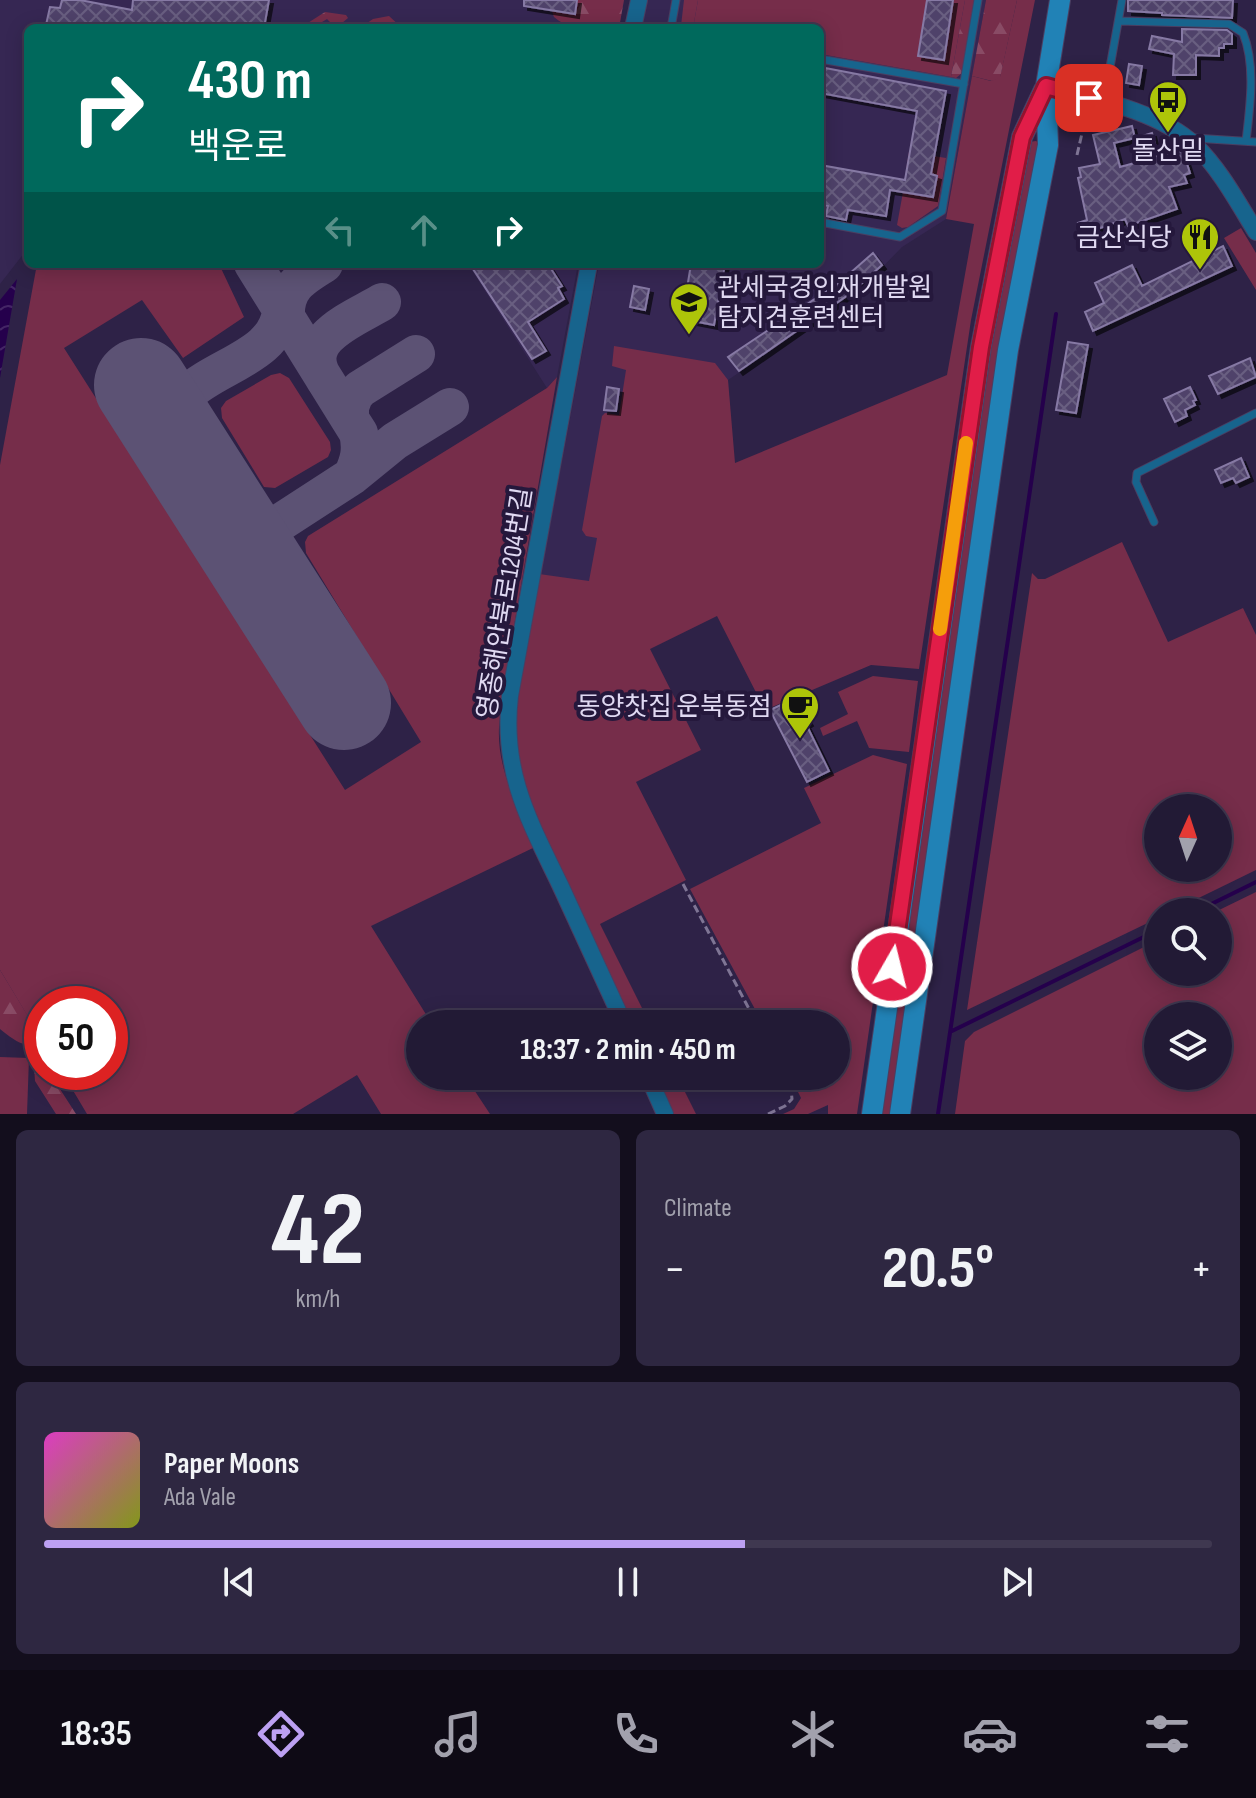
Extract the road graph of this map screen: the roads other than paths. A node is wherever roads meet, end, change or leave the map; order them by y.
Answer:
1 (639, 0) edge
2 (676, 0) edge
3 (978, 0) edge
4 (1060, 0) edge
5 (1122, 0) edge
6 (1119, 21) junction
7 (634, 24) edge
8 (672, 24) edge
9 (824, 60) edge
10 (964, 84) junction
11 (1046, 86) junction
12 (1096, 99) junction
13 (1186, 138) junction
14 (1246, 141) junction
15 (1256, 142) edge
16 (824, 223) edge
17 (1256, 232) edge
18 (588, 268) edge
19 (1256, 413) edge
20 (1154, 522) dead end
21 (618, 1010) edge
22 (654, 1090) edge
23 (665, 1114) edge
24 (872, 1114) edge
25 (900, 1114) edge

1 - 7 street
2 - 8 lane
3 - 10 lane
4 - 11 main road
5 - 6 lane
6 - 12 lane
6 - 14 lane
9 - 10 lane
10 - 16 lane
11 - 12 street
11 - 24 main road
11 - 25 main road
12 - 13 street
13 - 14 lane
13 - 17 street
14 - 15 lane
18 - 21 street, 영종해안북로1204번길
19 - 20 lane
22 - 23 street

